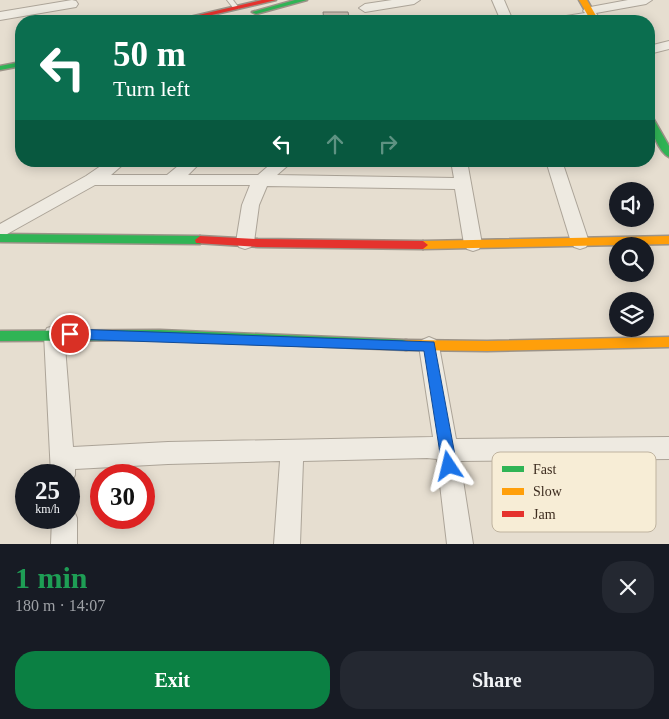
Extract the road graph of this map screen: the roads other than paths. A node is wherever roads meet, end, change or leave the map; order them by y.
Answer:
1 (272, 0) edge
2 (303, 0) edge
3 (414, 0) edge
4 (498, 0) edge
5 (646, 0) edge
6 (233, 4) edge
7 (364, 4) edge
8 (72, 6) edge
9 (590, 12) edge
10 (197, 15) edge
11 (241, 15) edge
12 (504, 15) edge
13 (0, 16) edge
14 (669, 46) edge
15 (655, 49) edge
16 (15, 55) edge
17 (0, 58) edge
18 (15, 65) edge
19 (0, 68) edge
20 (655, 129) edge
21 (669, 154) edge
22 (110, 167) edge
23 (187, 167) edge
24 (276, 167) edge
25 (460, 167) edge
26 (556, 167) edge
27 (92, 180) junction
28 (261, 180) junction
29 (170, 181) junction
30 (463, 184) junction
31 (0, 232) edge
32 (0, 238) edge
33 (669, 240) edge
34 (244, 242) junction
35 (580, 242) junction
36 (473, 244) junction
37 (54, 334) junction
38 (0, 336) edge
39 (669, 342) edge
40 (429, 346) junction
41 (669, 448) edge
42 (292, 450) junction
43 (447, 450) junction
44 (63, 464) edge
45 (80, 465) edge
46 (64, 529) edge
47 (64, 544) edge
48 (287, 544) edge
49 (460, 544) edge

1 - 6 street
2 - 11 street
3 - 7 street
4 - 12 street
5 - 9 street
6 - 10 street
8 - 13 street
14 - 15 street
16 - 17 street
18 - 19 street
20 - 21 street
22 - 27 street
23 - 29 street
24 - 28 street
25 - 30 street
26 - 35 street
27 - 29 street
27 - 31 street
28 - 29 street
28 - 30 street
28 - 34 street
30 - 36 street
32 - 34 street
33 - 35 street
34 - 36 street
35 - 36 street
37 - 38 street
37 - 40 street
37 - 44 street
39 - 40 street
40 - 43 street
41 - 43 street
42 - 43 street
42 - 45 street
42 - 48 street
43 - 49 street
46 - 47 street

